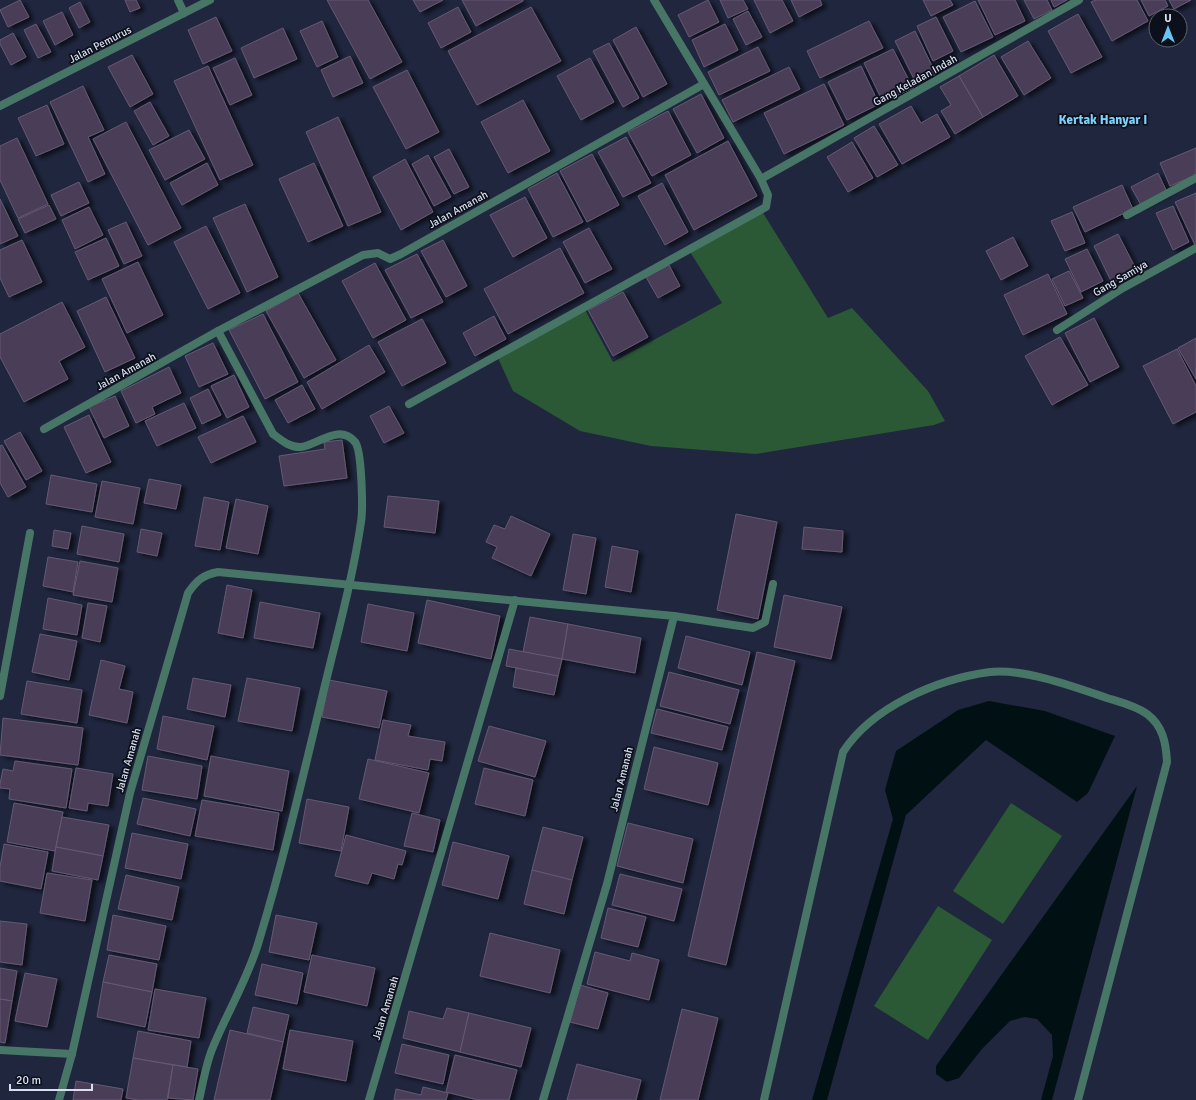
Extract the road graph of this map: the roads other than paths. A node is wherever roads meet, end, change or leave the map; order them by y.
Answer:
1 (178, 0) edge
2 (210, 0) edge
3 (654, 0) edge
4 (1079, 0) edge
5 (184, 13) junction
6 (704, 84) junction
7 (0, 106) edge
8 (1196, 178) edge
9 (761, 179) junction
10 (1127, 215) dead end
11 (1196, 248) edge
12 (1057, 330) dead end
13 (218, 331) junction
14 (409, 404) dead end
15 (44, 429) dead end
16 (30, 533) dead end
17 (773, 584) dead end
18 (348, 586) junction
19 (515, 600) junction
20 (674, 616) junction
21 (0, 696) edge
22 (0, 1050) edge
23 (72, 1054) junction
24 (59, 1100) edge
25 (199, 1100) edge
26 (369, 1100) edge
27 (543, 1100) edge
28 (764, 1100) edge
29 (1078, 1100) edge

1 - 5 street
2 - 5 street, Jalan Pemurus
3 - 6 street
4 - 9 street, Gang Keladan Indah
5 - 7 street, Jalan Pemurus
6 - 9 street
6 - 13 street, Jalan Amanah
8 - 10 street
9 - 14 street
11 - 12 street, Gang Samiya
13 - 15 street, Jalan Amanah
13 - 18 street
16 - 21 street
17 - 20 street
18 - 19 street, Jalan Amanah
18 - 23 street, Jalan Amanah
18 - 25 street
19 - 20 street, Jalan Amanah
19 - 26 street, Jalan Amanah
20 - 27 street, Jalan Amanah
22 - 23 street
23 - 24 street, Jalan Amanah
28 - 29 street

